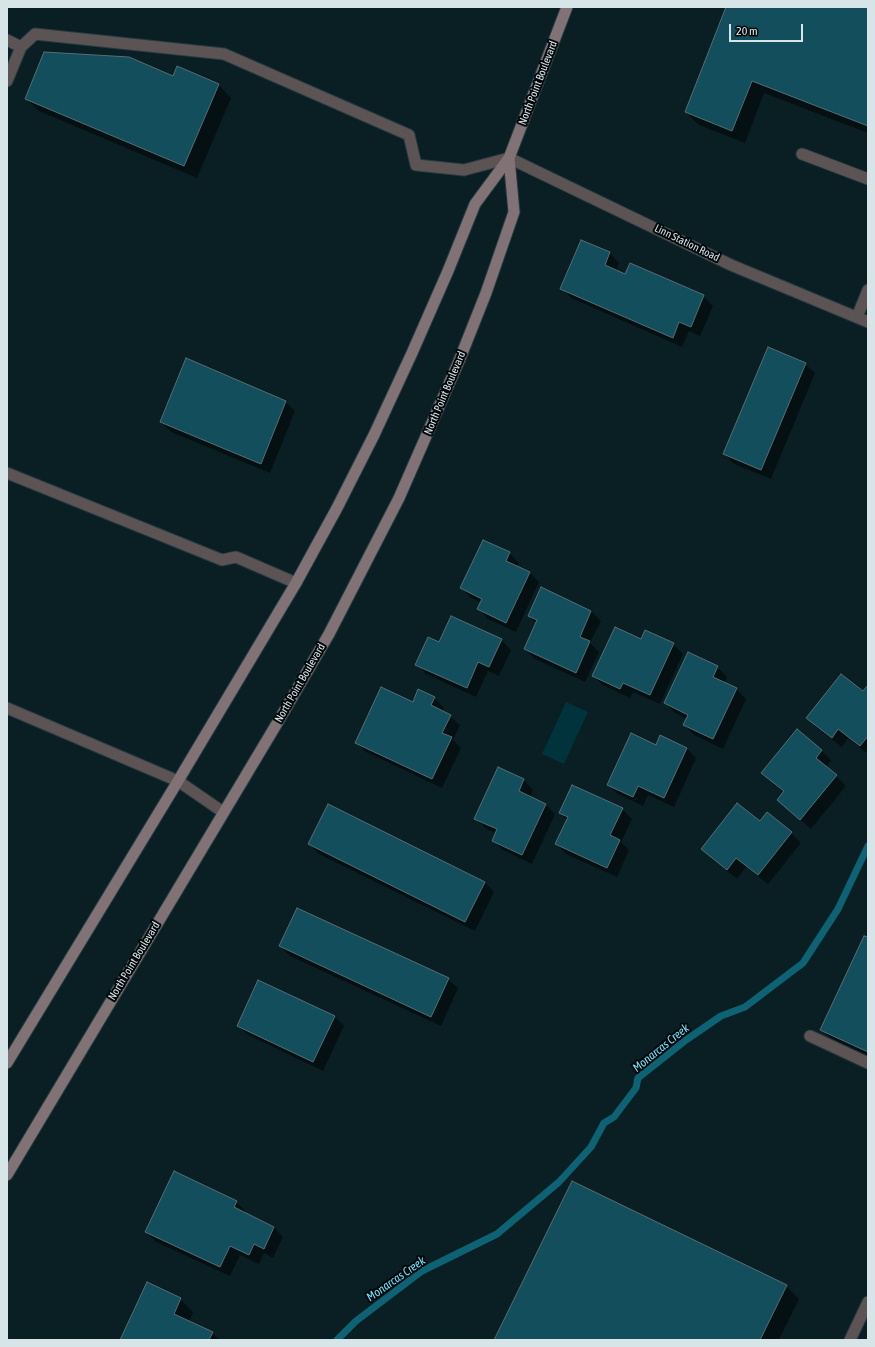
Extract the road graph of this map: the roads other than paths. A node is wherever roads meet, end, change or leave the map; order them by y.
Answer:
1 (567, 7) edge
2 (7, 40) edge
3 (21, 47) junction
4 (7, 81) edge
5 (802, 154) dead end
6 (509, 158) junction
7 (868, 179) edge
8 (868, 290) edge
9 (857, 317) junction
10 (868, 322) edge
11 (7, 473) edge
12 (296, 583) junction
13 (7, 708) edge
14 (178, 782) junction
15 (223, 812) junction
16 (810, 1036) dead end
17 (7, 1063) edge
18 (868, 1063) edge
19 (7, 1175) edge
20 (868, 1302) edge
21 (850, 1340) edge

1 - 6 main road, North Point Boulevard
2 - 3 street
3 - 4 street
3 - 6 street
5 - 7 street
6 - 9 street, Linn Station Road
6 - 12 main road, North Point Boulevard
6 - 15 main road, North Point Boulevard
8 - 9 street
9 - 10 street, Linn Station Road
11 - 12 street
12 - 14 main road, North Point Boulevard
13 - 14 street
14 - 15 street
14 - 17 main road, North Point Boulevard
15 - 19 main road, North Point Boulevard
16 - 18 street
20 - 21 street

